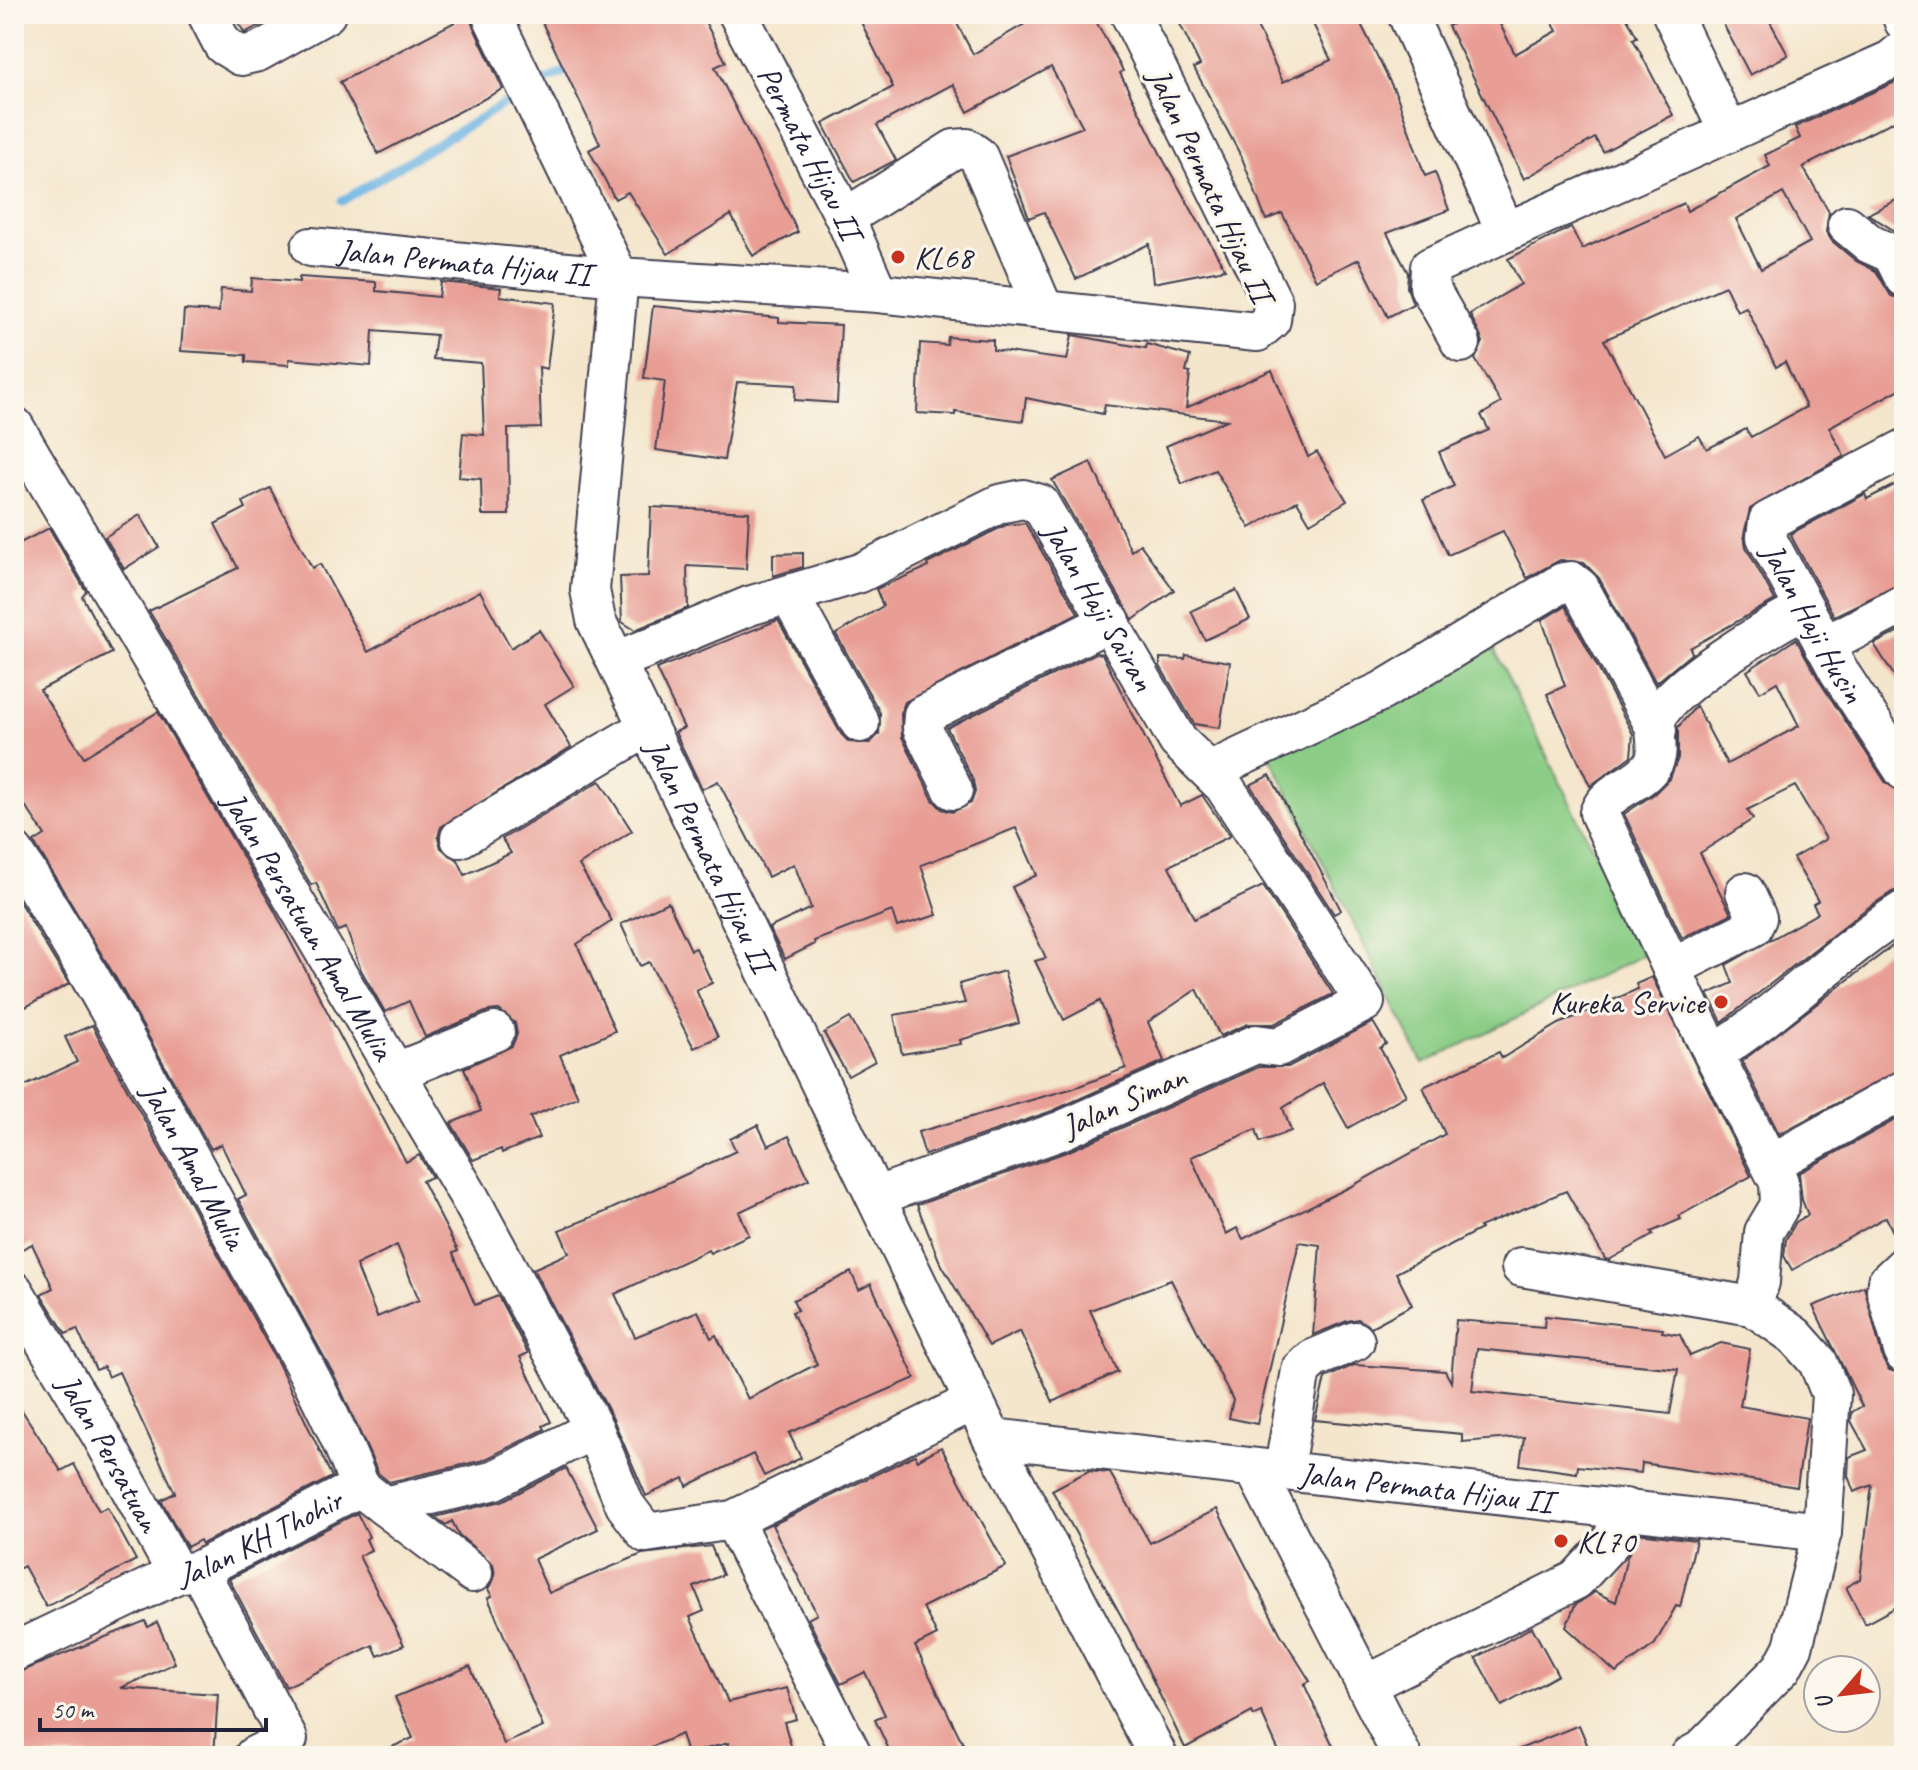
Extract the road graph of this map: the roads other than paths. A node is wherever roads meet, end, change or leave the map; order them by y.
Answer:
1 (207, 14) edge
2 (326, 14) edge
3 (491, 14) edge
4 (1130, 14) edge
5 (1407, 14) edge
6 (1672, 14) edge
7 (1901, 14) edge
8 (750, 18) edge
9 (1904, 22) edge
10 (1904, 49) edge
11 (1729, 133) junction
12 (845, 218) junction
13 (1847, 225) dead end
14 (1506, 232) junction
15 (311, 247) dead end
16 (619, 277) junction
17 (1904, 278) edge
18 (878, 293) junction
19 (1044, 310) junction
20 (1461, 343) dead end
21 (14, 426) edge
22 (1904, 449) edge
23 (24, 465) edge
24 (789, 595) junction
25 (1904, 604) edge
26 (1804, 609) junction
27 (1111, 621) junction
28 (1824, 646) junction
29 (619, 660) junction
30 (860, 723) dead end
31 (648, 727) junction
32 (1657, 731) junction
33 (1210, 771) junction
34 (1904, 771) edge
35 (953, 790) dead end
36 (460, 838) dead end
37 (14, 852) edge
38 (1745, 892) dead end
39 (1904, 910) edge
40 (1670, 964) junction
41 (1365, 1002) joint
42 (495, 1032) dead end
43 (1713, 1054) junction
44 (396, 1072) junction
45 (1904, 1090) edge
46 (1772, 1163) junction
47 (877, 1196) junction
48 (1904, 1266) edge
49 (1521, 1267) dead end
50 (14, 1291) edge
51 (1752, 1306) junction
52 (1355, 1341) dead end
53 (1904, 1354) edge
54 (974, 1401) junction
55 (594, 1429) junction
56 (992, 1438) junction
57 (1269, 1468) junction
58 (372, 1496) junction
59 (1625, 1508) junction
60 (733, 1520) junction
61 (1822, 1532) junction
62 (188, 1572) junction
63 (473, 1573) dead end
64 (14, 1652) edge
65 (1366, 1685) junction
66 (254, 1756) edge
67 (853, 1756) edge
68 (1158, 1756) edge
69 (1402, 1756) edge
70 (1690, 1756) edge

1 - 2 street
3 - 16 street, Jalan Permata Hijau II
4 - 19 street, Jalan Permata Hijau II
5 - 14 street
6 - 11 street
7 - 9 street
8 - 12 street, Permata Hijau II
10 - 11 street
11 - 14 street
12 - 18 street, Permata Hijau II
12 - 19 street
13 - 17 street
14 - 20 street
15 - 16 street, Jalan Permata Hijau II
16 - 18 street, Jalan Permata Hijau II
16 - 29 street, Jalan Permata Hijau II
18 - 19 street, Jalan Permata Hijau II
21 - 23 street, Jalan Persatuan Amal Mulia
22 - 26 street, Jalan Haji Husin
23 - 44 street, Jalan Persatuan Amal Mulia
24 - 27 street, Jalan Haji Sairan
24 - 29 street, Jalan Haji Sairan
24 - 30 street
25 - 28 street
26 - 28 street, Jalan Haji Husin
26 - 32 street
27 - 33 street, Jalan Haji Sairan
27 - 35 street
28 - 34 street, Jalan Haji Husin
29 - 31 street, Jalan Permata Hijau II
31 - 36 street
31 - 47 street, Jalan Permata Hijau II
32 - 33 street
32 - 40 street
33 - 41 street, Jalan Haji Sairan
37 - 58 street, Jalan Amal Mulia
38 - 40 street
39 - 43 street
40 - 43 street
41 - 47 street, Jalan Siman
42 - 44 street
43 - 46 street
44 - 55 street, Jalan Persatuan Amal Mulia
45 - 46 street
46 - 51 street
47 - 54 street, Jalan Permata Hijau II
48 - 53 street
49 - 51 street
50 - 62 street, Jalan Persatuan
51 - 61 street
52 - 57 street
54 - 56 street, Jalan Permata Hijau II
54 - 60 street
55 - 58 street, Jalan KH Thohir
55 - 60 street, Jalan Persatuan Amal Mulia
56 - 57 street, Jalan Permata Hijau II
56 - 68 street, Jalan Permata Hijau II
57 - 59 street, Jalan Permata Hijau II
57 - 65 street, Jalan Permata Hijau II
58 - 62 street, Jalan KH Thohir
58 - 63 street
59 - 61 street, Jalan Permata Hijau II
59 - 65 street
60 - 67 street
61 - 70 street
62 - 64 street, Jalan KH Thohir
62 - 66 street, Jalan Persatuan
65 - 69 street, Jalan Permata Hijau II

